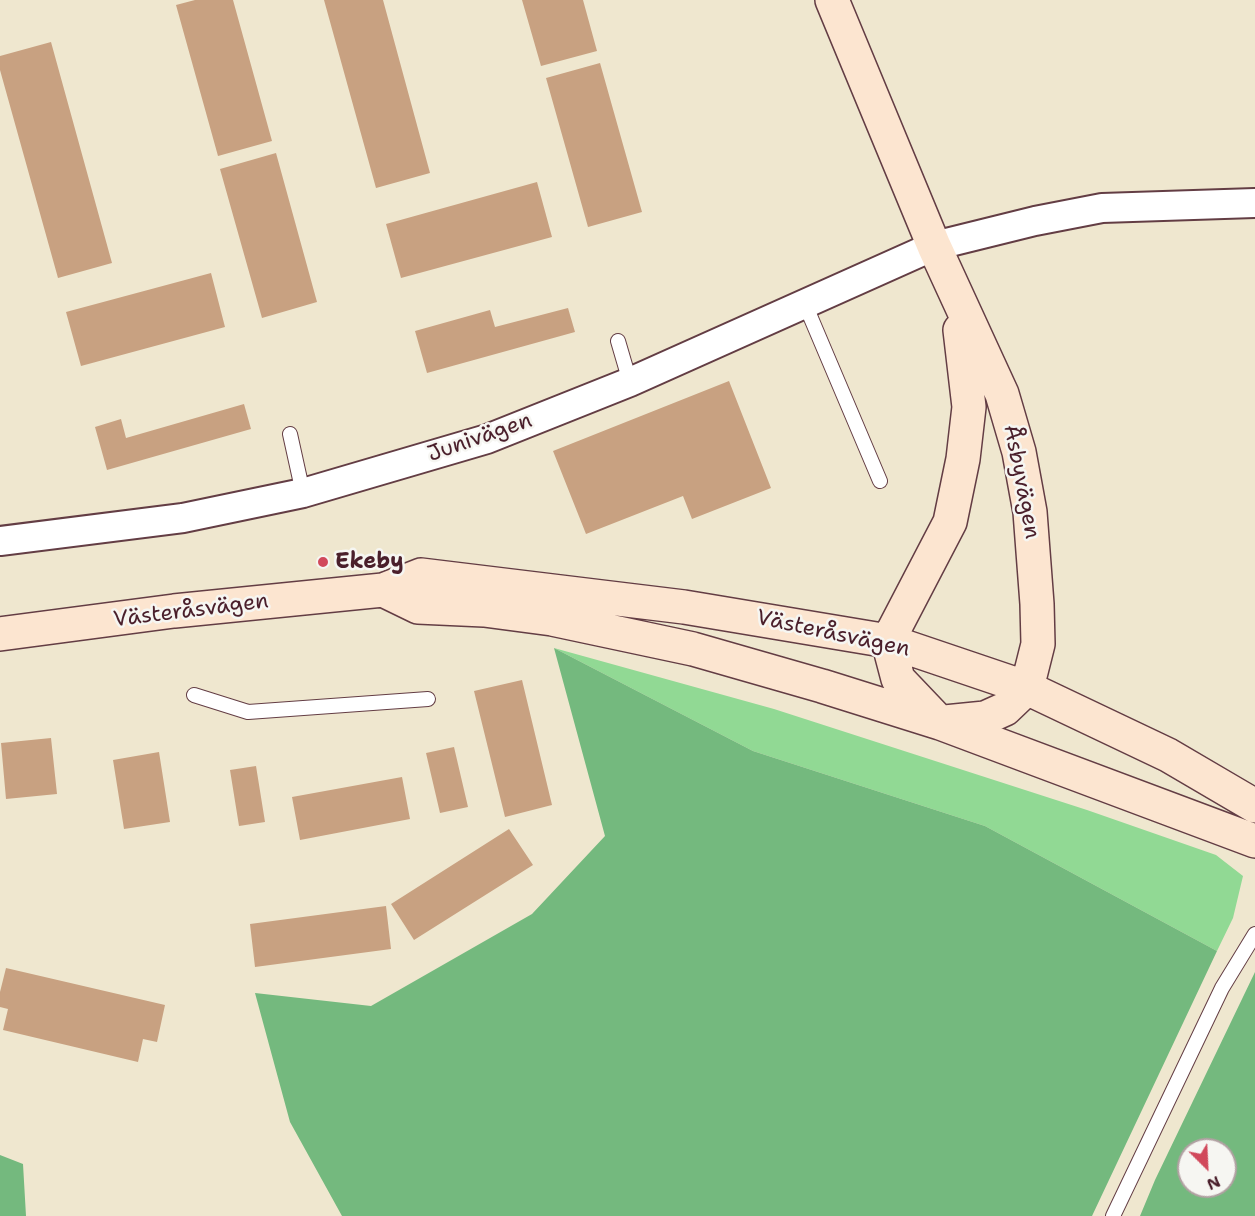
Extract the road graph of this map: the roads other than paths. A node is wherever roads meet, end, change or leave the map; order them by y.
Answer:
1 (832, 0) edge
2 (1255, 203) edge
3 (934, 246) junction
4 (952, 287) junction
5 (805, 304) junction
6 (618, 341) dead end
7 (630, 382) junction
8 (290, 434) dead end
9 (880, 481) dead end
10 (303, 493) junction
11 (0, 540) edge
12 (383, 590) junction
13 (0, 634) edge
14 (888, 641) junction
15 (1027, 688) junction
16 (194, 695) dead end
17 (428, 699) dead end
18 (940, 723) junction
19 (1255, 806) edge
20 (1255, 841) edge
21 (1255, 934) edge
22 (1113, 1216) edge

1 - 3 street, Åsbyvägen
2 - 3 street, Junivägen
3 - 4 street, Åsbyvägen
3 - 5 street, Junivägen
4 - 14 street, Åsbyvägen
4 - 15 street, Åsbyvägen
5 - 7 street, Junivägen
5 - 9 lane
6 - 7 lane
7 - 10 street, Junivägen
8 - 10 lane
10 - 11 street, Junivägen
12 - 13 street, Västeråsvägen
12 - 14 street, Västeråsvägen
12 - 18 street
14 - 15 street, Västeråsvägen
14 - 18 street
15 - 18 street
15 - 19 street, Västeråsvägen
16 - 17 lane
18 - 20 street
21 - 22 lane

